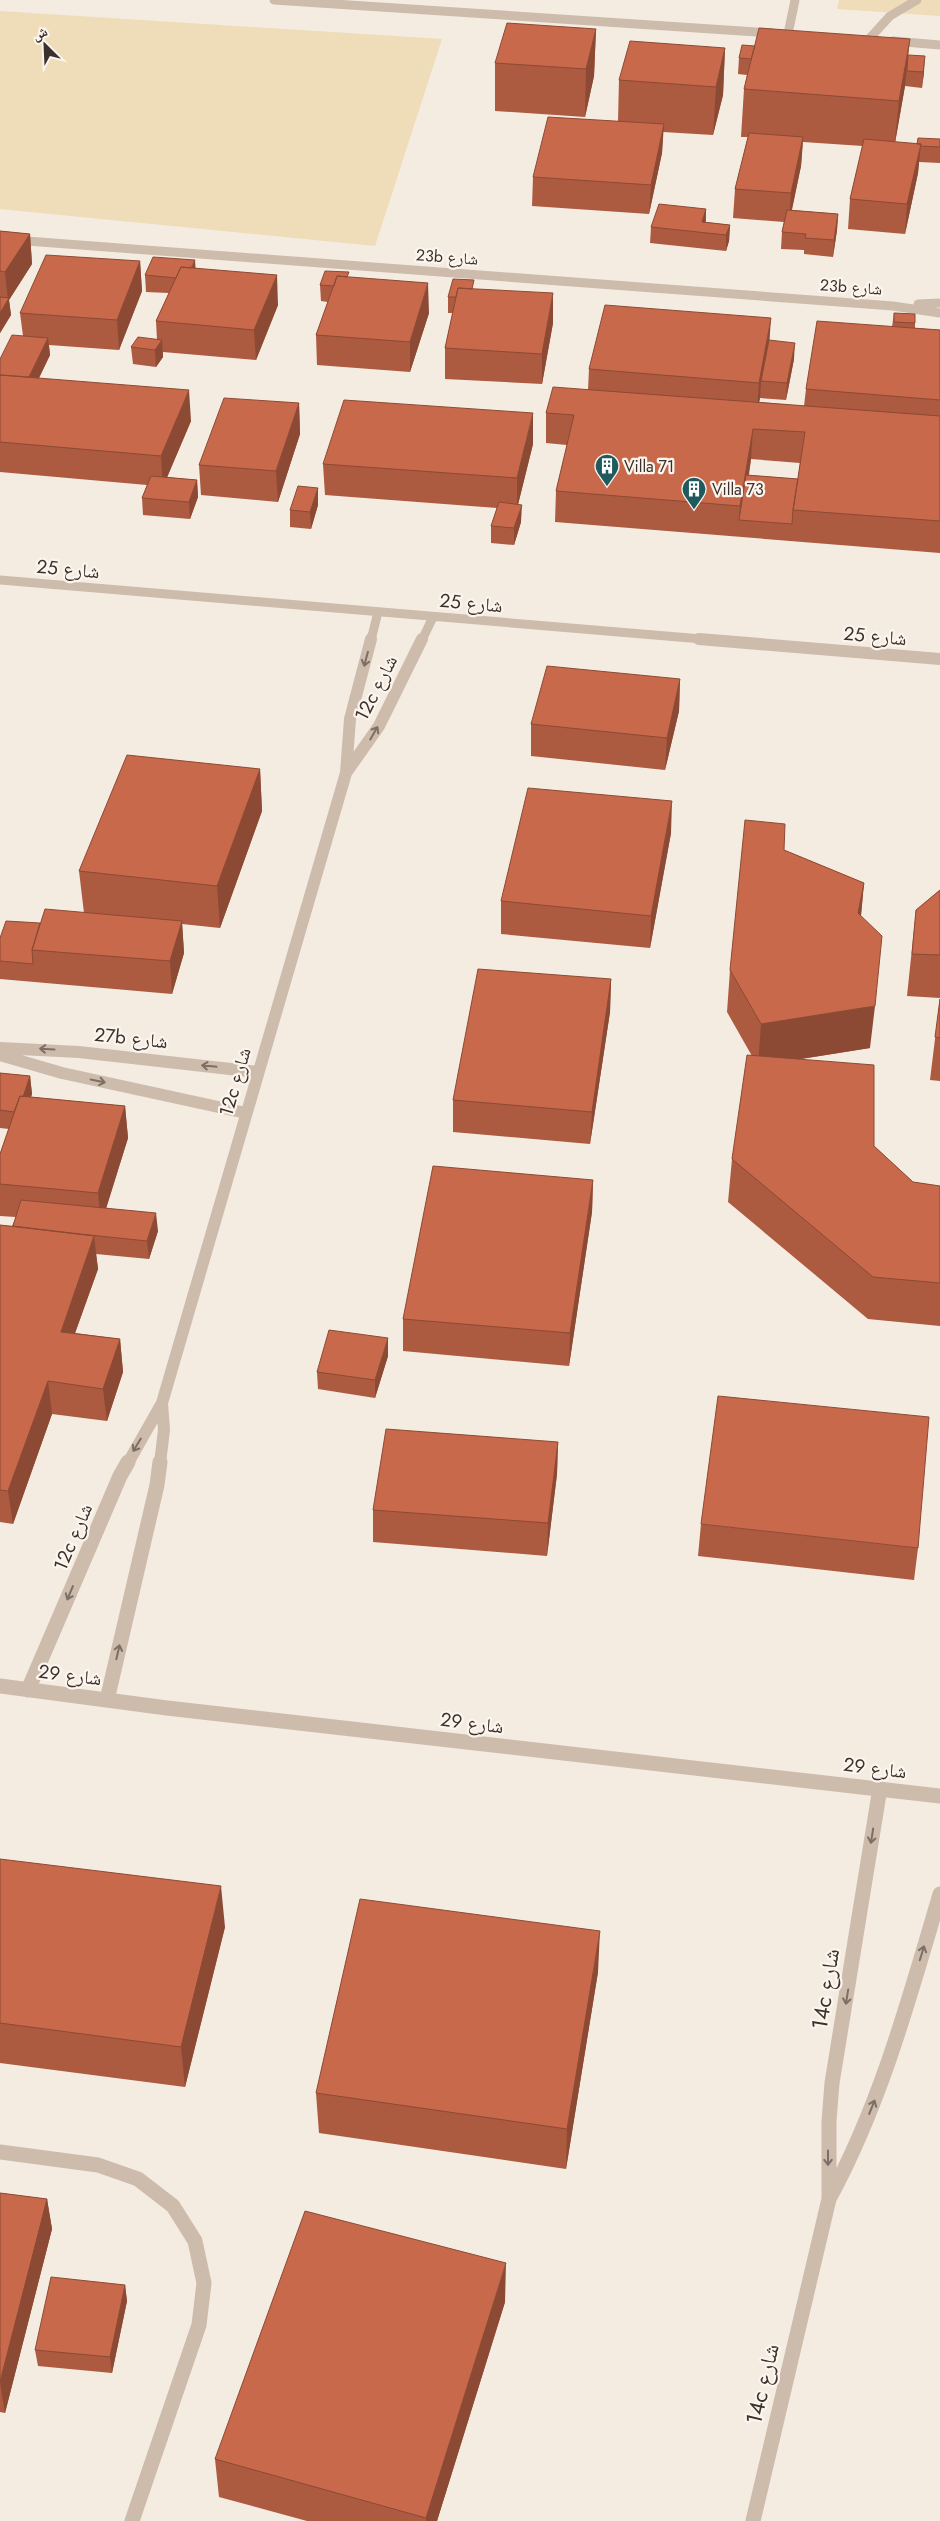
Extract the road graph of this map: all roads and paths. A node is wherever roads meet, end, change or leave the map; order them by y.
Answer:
1 (274, 0) edge
2 (445, 0) edge
3 (795, 0) edge
4 (917, 0) edge
5 (441, 12) junction
6 (940, 45) edge
7 (0, 239) edge
8 (940, 303) edge
9 (893, 306) junction
10 (940, 312) edge
11 (0, 580) edge
12 (378, 612) junction
13 (433, 617) junction
14 (940, 659) edge
15 (346, 773) junction
16 (0, 1048) edge
17 (0, 1055) edge
18 (257, 1072) junction
19 (246, 1113) junction
20 (162, 1403) junction
21 (0, 1686) edge
22 (28, 1690) junction
23 (107, 1700) junction
24 (880, 1788) junction
25 (940, 1796) edge
26 (940, 1894) edge
27 (0, 2152) edge
28 (829, 2198) junction
29 (132, 2521) edge
30 (753, 2521) edge

1 - 5 street
2 - 5 street
3 - 5 street
4 - 6 street
7 - 9 street, 23b شارع
8 - 9 street, 23b شارع
9 - 10 street, 23b شارع
11 - 12 street, شارع 25
12 - 13 street, شارع 25
12 -> 15 street, 12c شارع
13 - 14 street, شارع 25
15 -> 13 street, 12c شارع
15 - 18 street, 12c شارع
18 -> 16 street, 27b شارع
17 -> 19 street
18 - 19 street, 12c شارع
19 - 20 street, 12c شارع
20 -> 22 street, 12c شارع
23 -> 20 street, 12c شارع
21 - 22 street, شارع 29
22 - 23 street, شارع 29
23 - 24 street, شارع 29
24 - 25 street, شارع 29
24 -> 28 street, 14c شارع
28 -> 26 street, 14c شارع
27 - 29 street
28 - 30 street, 14c شارع

